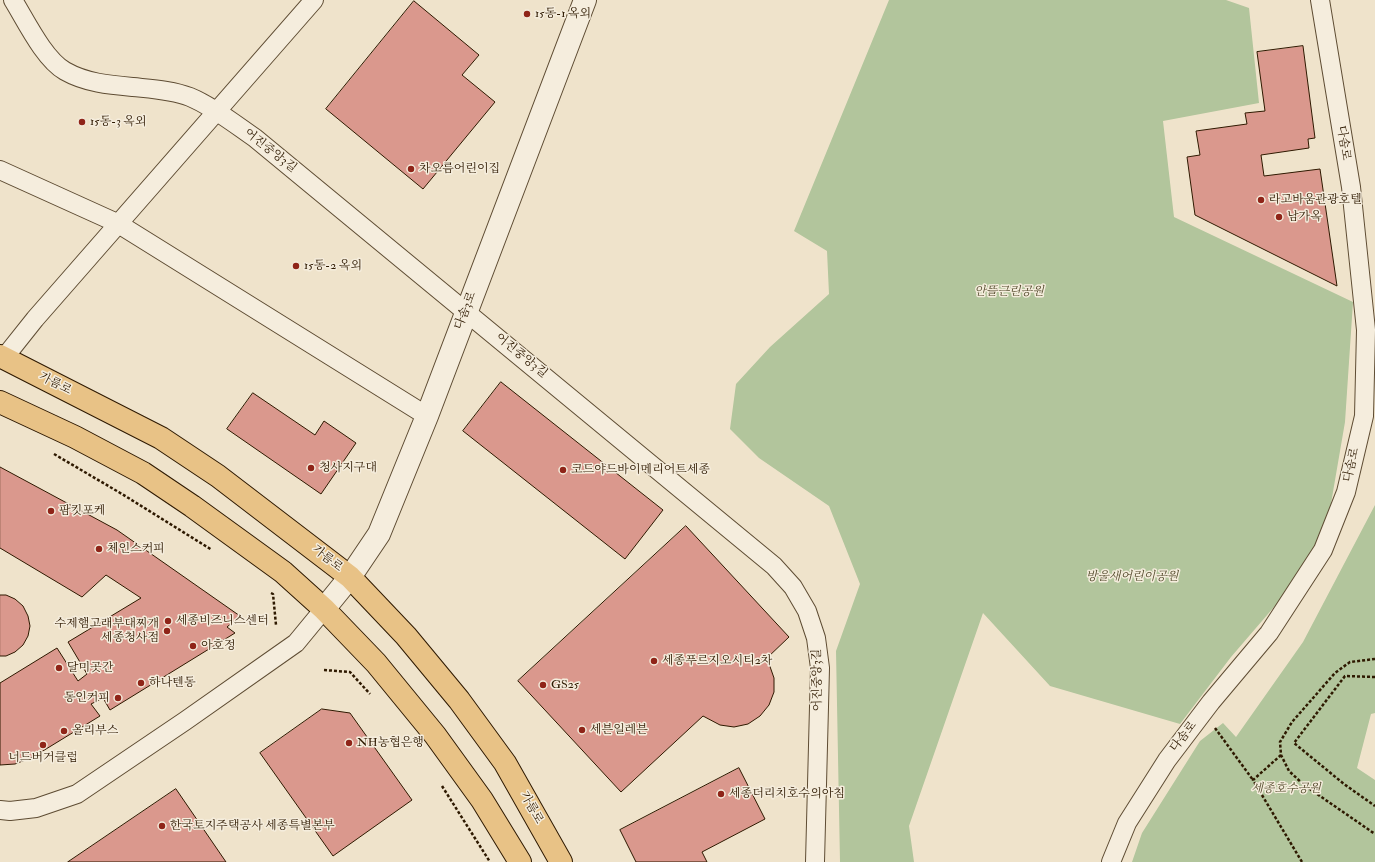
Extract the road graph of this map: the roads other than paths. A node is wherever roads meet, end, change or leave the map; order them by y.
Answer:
1 (13, 0) edge
2 (314, 0) edge
3 (585, 0) edge
4 (1320, 0) edge
5 (216, 111) junction
6 (0, 170) edge
7 (117, 223) junction
8 (466, 311) junction
9 (2, 357) edge
10 (0, 402) edge
11 (426, 416) junction
12 (350, 577) junction
13 (324, 609) junction
14 (0, 810) edge
15 (520, 862) edge
16 (561, 862) edge
17 (815, 862) edge
18 (1111, 862) edge

1 - 5 street, 어진중앙3길
2 - 5 street
3 - 8 street, 다솜3로
4 - 18 street, 다솜로
5 - 7 street
5 - 8 street, 어진중앙3길
6 - 7 street
7 - 9 street
7 - 11 street
8 - 11 street, 다솜3로
8 - 17 street, 어진중앙3길
9 - 12 main road, 가름로
10 - 13 main road
11 - 12 street, 다솜3로
12 - 13 street, 다솜3로
12 - 16 main road, 가름로
13 - 14 street
13 - 15 main road

